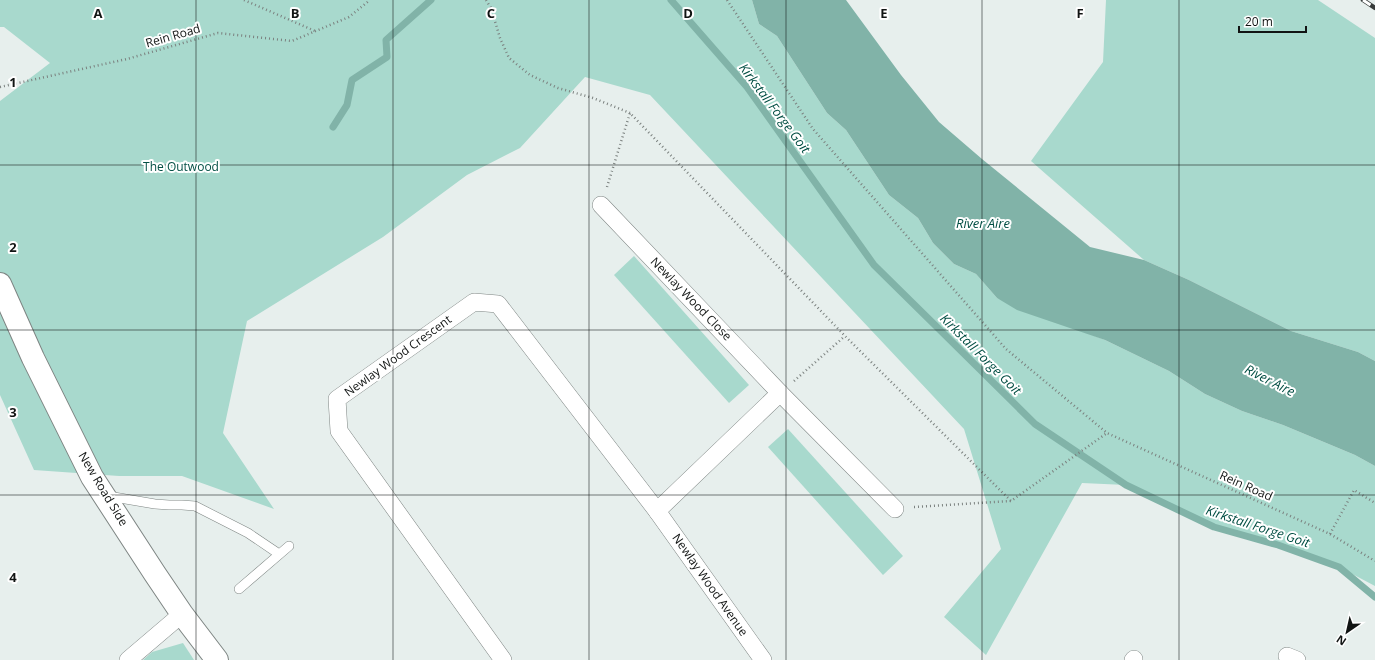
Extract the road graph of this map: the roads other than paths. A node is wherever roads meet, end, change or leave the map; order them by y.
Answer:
1 (602, 205) road end
2 (0, 284) edge
3 (780, 393) junction
4 (105, 496) junction
5 (895, 509) road end
6 (657, 511) junction
7 (289, 546) dead end
8 (279, 554) junction
9 (239, 589) dead end
10 (182, 614) junction
11 (496, 658) edge
12 (128, 660) edge
13 (217, 660) edge
14 (763, 660) edge

1 - 3 street, Newlay Wood Close
2 - 4 main road, New Road Side
3 - 5 street, Newlay Wood Close
3 - 6 street
4 - 8 lane
4 - 10 main road, New Road Side
6 - 11 street, Newlay Wood Crescent
6 - 14 street, Newlay Wood Avenue
7 - 8 lane
8 - 9 lane
10 - 12 street
10 - 13 main road, New Road Side

